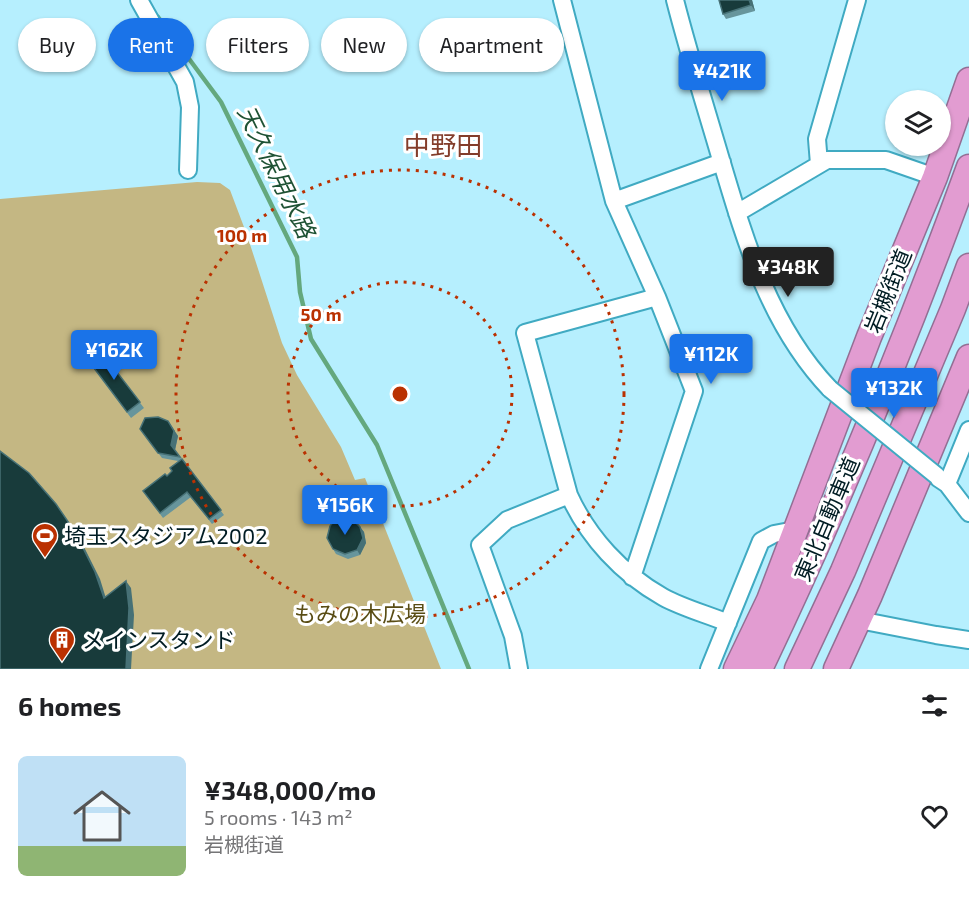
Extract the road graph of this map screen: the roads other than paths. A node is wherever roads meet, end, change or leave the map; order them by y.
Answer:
1 (139, 0) edge
2 (562, 0) edge
3 (675, 0) edge
4 (857, 0) edge
5 (969, 80) edge
6 (722, 162) junction
7 (819, 164) junction
8 (969, 167) edge
9 (188, 170) dead end
10 (935, 177) junction
11 (614, 201) junction
12 (737, 213) junction
13 (969, 266) edge
14 (657, 297) junction
15 (969, 357) edge
16 (969, 430) edge
17 (942, 480) junction
18 (569, 495) junction
19 (969, 513) edge
20 (795, 530) junction
21 (632, 577) junction
22 (859, 620) junction
23 (728, 623) junction
24 (969, 640) edge
25 (519, 669) edge
26 (709, 669) edge
27 (736, 669) edge
28 (760, 669) edge
29 (796, 669) edge
30 (836, 669) edge

1 - 9 street
2 - 11 street
3 - 6 street
4 - 7 street
5 - 10 highway, 岩槻街道
6 - 11 street
6 - 12 street
7 - 10 street
7 - 12 street
8 - 28 highway, 東北自動車道
10 - 20 highway, 岩槻街道
11 - 14 street
12 - 17 street, bridge
13 - 29 highway, 東北自動車道
14 - 18 street
14 - 21 street
15 - 22 highway
16 - 17 street
17 - 19 street
18 - 21 street
18 - 25 street
20 - 23 street
20 - 27 highway, 岩槻街道
21 - 23 street
22 - 24 street
22 - 30 highway
23 - 26 street

